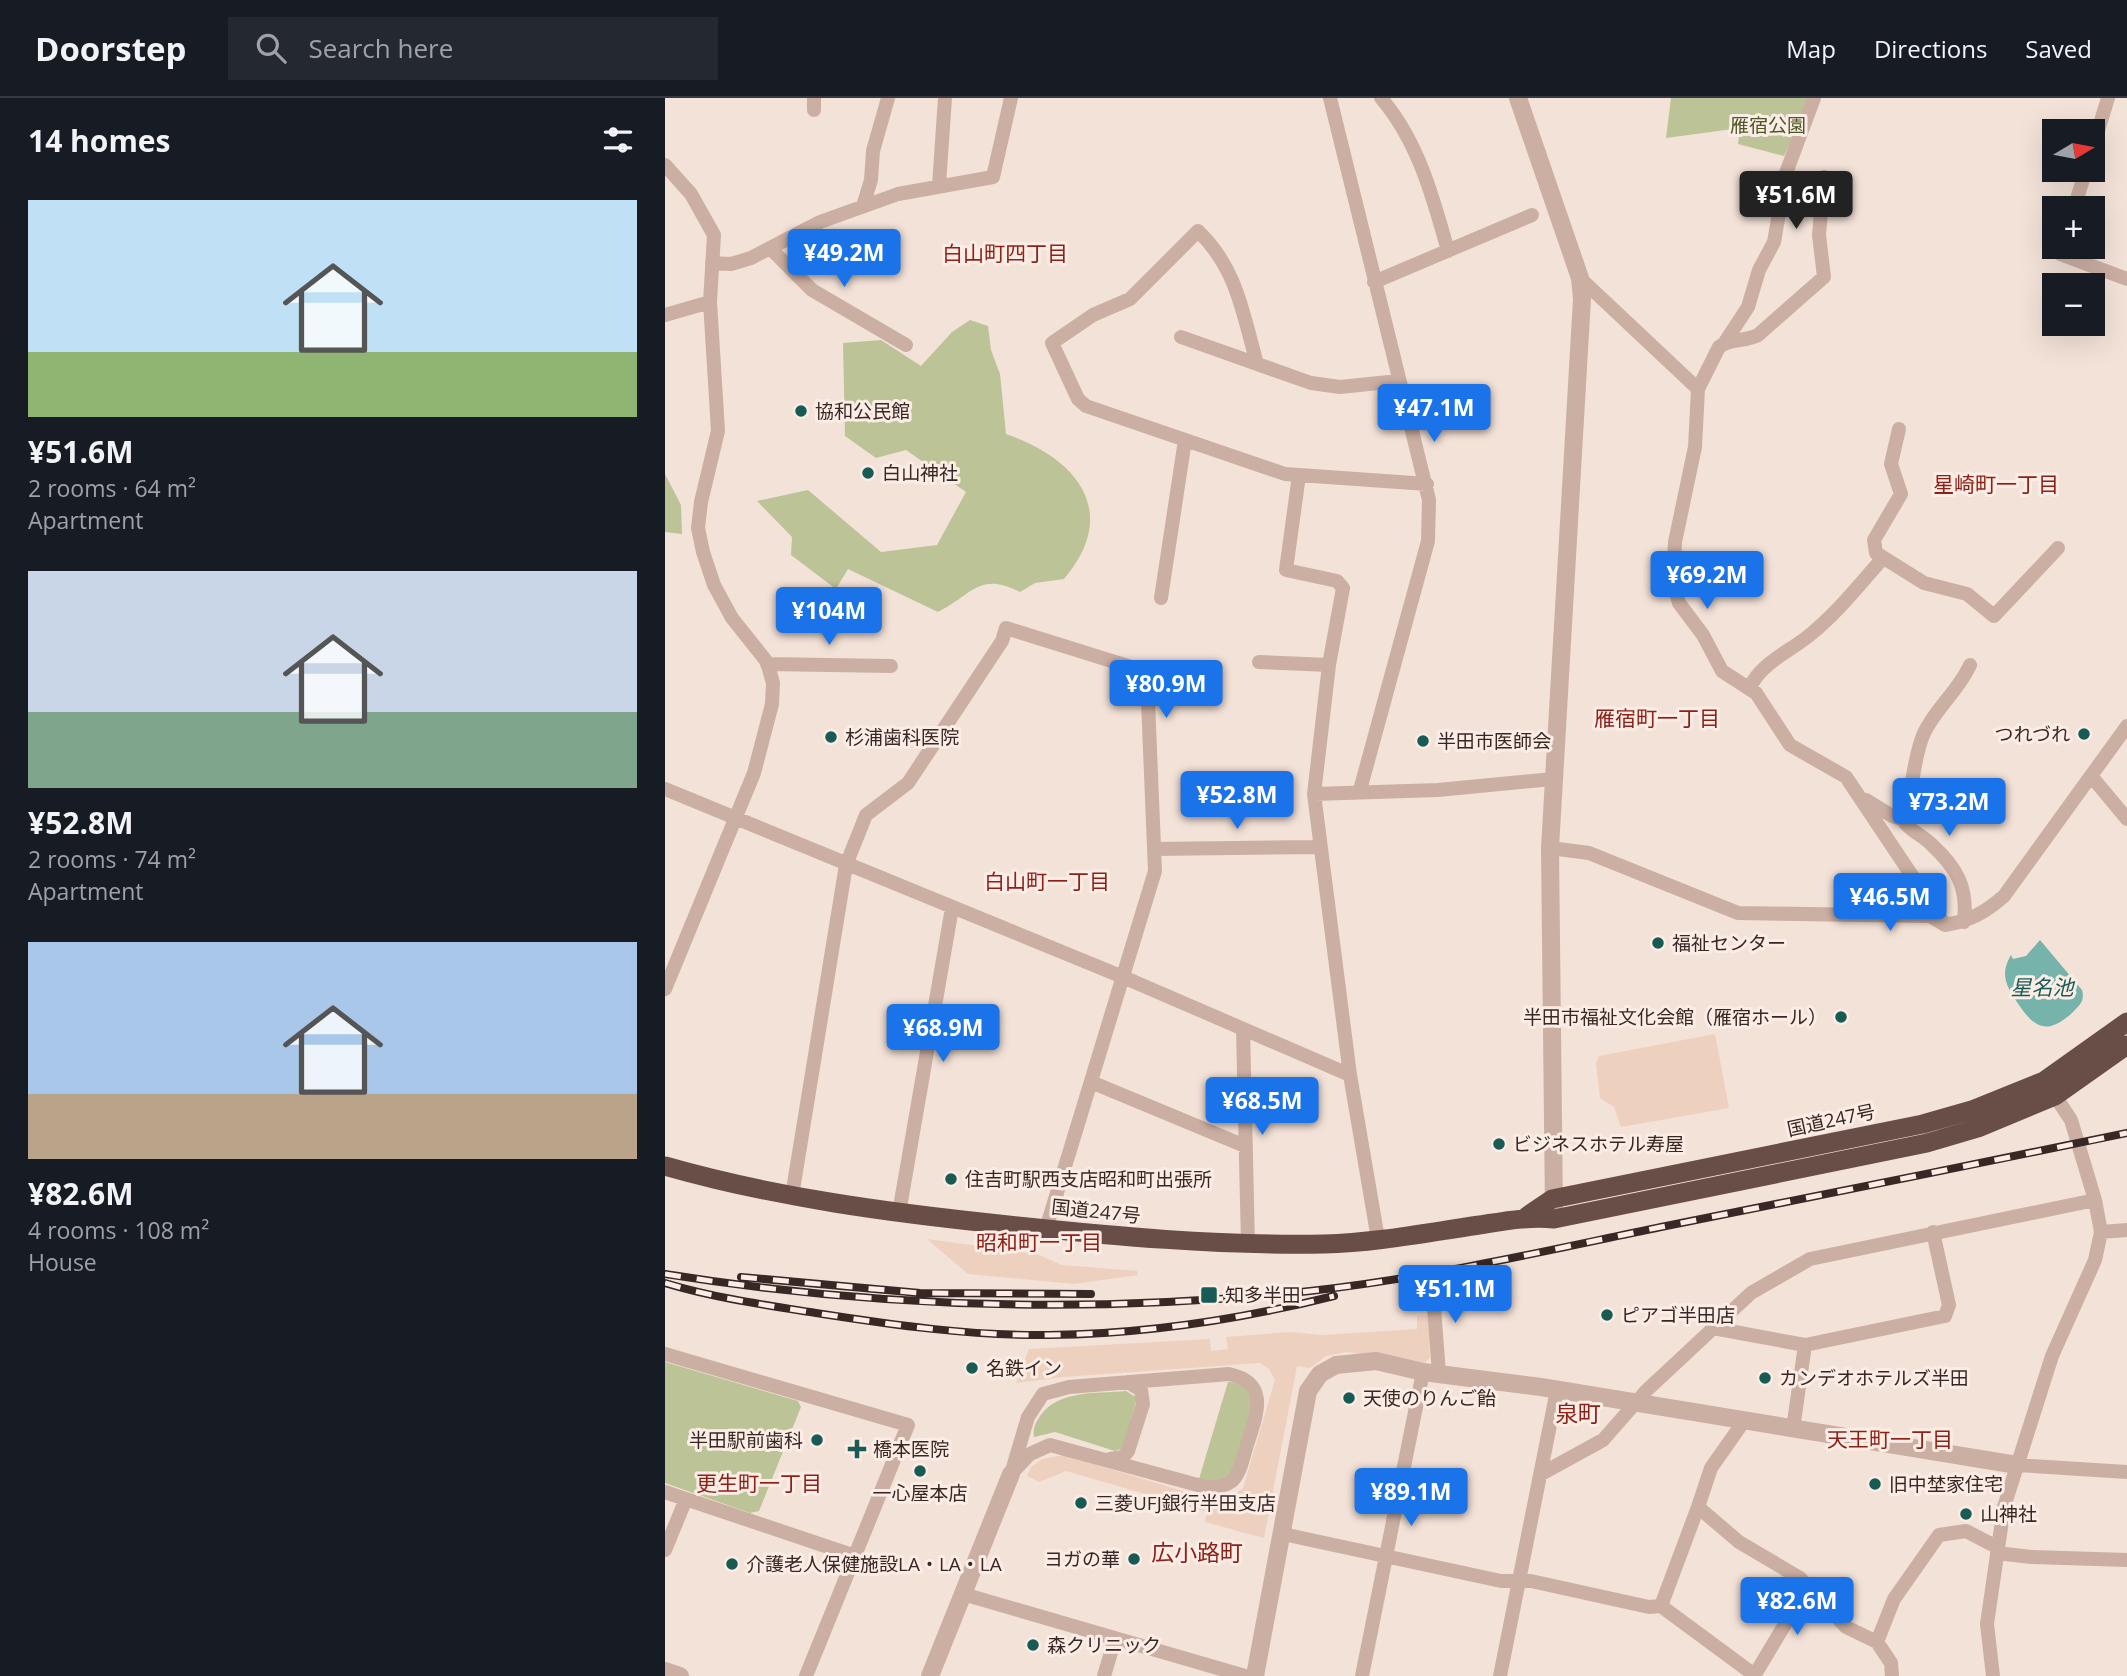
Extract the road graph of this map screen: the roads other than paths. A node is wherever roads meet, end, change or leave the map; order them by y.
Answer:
1 (888, 98) edge
2 (1011, 98) edge
3 (1330, 98) edge
4 (1381, 98) edge
5 (1518, 98) edge
6 (1814, 98) edge
7 (2108, 98) edge
8 (940, 99) edge
9 (2102, 119) edge
10 (665, 165) edge
11 (1824, 177) dead end
12 (939, 186) junction
13 (863, 206) junction
14 (1532, 215) dead end
15 (770, 248) junction
16 (1448, 251) junction
17 (2073, 259) edge
18 (712, 263) junction
19 (1580, 278) junction
20 (2127, 279) edge
21 (1374, 282) junction
22 (710, 302) junction
23 (665, 315) edge
24 (1181, 337) dead end
25 (1725, 342) junction
26 (905, 345) dead end
27 (1257, 364) junction
28 (1398, 382) junction
29 (1698, 389) junction
30 (1899, 429) dead end
31 (1185, 440) junction
32 (1299, 475) junction
33 (1427, 484) junction
34 (2058, 548) dead end
35 (1883, 558) junction
36 (1161, 598) dead end
37 (1259, 662) dead end
38 (767, 664) junction
39 (1329, 665) junction
40 (1970, 665) dead end
41 (891, 666) dead end
42 (1750, 687) junction
43 (2127, 726) edge
44 (2092, 777) junction
45 (1553, 779) junction
46 (665, 789) edge
47 (1360, 790) junction
48 (1314, 794) junction
49 (1862, 798) junction
50 (735, 819) junction
51 (1902, 819) junction
52 (2127, 819) edge
53 (1320, 847) junction
54 (1550, 848) junction
55 (1154, 849) junction
56 (846, 865) junction
57 (952, 908) junction
58 (1964, 922) junction
59 (1945, 925) junction
60 (1123, 977) junction
61 (665, 989) edge
62 (2127, 1022) edge
63 (1243, 1029) junction
64 (2127, 1045) edge
65 (1350, 1075) junction
66 (1091, 1082) junction
67 (2050, 1088) junction
68 (1245, 1146) junction
69 (665, 1167) edge
70 (792, 1196) junction
71 (1552, 1199) junction
72 (2095, 1200) junction
73 (899, 1213) junction
74 (1527, 1216) junction
75 (1555, 1219) junction
76 (1046, 1229) junction
77 (2127, 1230) edge
78 (1933, 1232) junction
79 (2101, 1232) junction
80 (1378, 1239) junction
81 (1248, 1245) junction
82 (1432, 1282) dead end
83 (1713, 1328) junction
84 (1805, 1345) junction
85 (665, 1354) edge
86 (1431, 1372) junction
87 (1128, 1382) junction
88 (1557, 1390) junction
89 (1635, 1403) junction
90 (1744, 1421) junction
91 (1793, 1429) junction
92 (1107, 1459) junction
93 (2017, 1465) junction
94 (2127, 1472) edge
95 (1011, 1474) junction
96 (1541, 1474) junction
97 (665, 1492) edge
98 (686, 1499) junction
99 (1698, 1507) junction
100 (1283, 1534) junction
101 (665, 1549) edge
102 (1997, 1550) junction
103 (855, 1556) junction
104 (1387, 1557) junction
105 (2127, 1560) edge
106 (1520, 1581) junction
107 (1808, 1586) junction
108 (963, 1594) junction
109 (1661, 1606) junction
110 (1115, 1639) junction
111 (1877, 1642) junction
112 (665, 1671) edge
113 (1754, 1675) edge
114 (680, 1676) edge
115 (806, 1676) edge
116 (930, 1676) edge
117 (1104, 1676) edge
118 (1245, 1676) edge
119 (1255, 1676) edge
120 (1363, 1676) edge
121 (1500, 1676) edge
122 (1892, 1676) edge
123 (1993, 1676) edge

1 - 13 street
2 - 12 street
3 - 21 street
4 - 16 street
5 - 19 street
6 - 25 street
7 - 9 street
8 - 12 street
10 - 18 street
11 - 25 street
12 - 13 street
13 - 15 street
14 - 16 street
15 - 18 street
15 - 26 street
16 - 21 street
17 - 20 street
18 - 22 street
19 - 29 street
19 - 45 street
21 - 28 street
22 - 23 street
22 - 38 street
24 - 27 street
25 - 29 street
27 - 28 street
27 - 31 street
28 - 33 street
29 - 42 street
30 - 35 street
31 - 32 street
31 - 36 street
32 - 33 street
32 - 39 street
33 - 47 street
34 - 35 street
35 - 42 street
37 - 39 street
38 - 41 street
38 - 50 street
39 - 48 street
40 - 51 street
42 - 49 street
43 - 44 street
44 - 52 street
44 - 58 street
45 - 47 street
45 - 54 street
46 - 50 street
47 - 48 street
48 - 53 street
49 - 51 street
49 - 59 street
50 - 56 street
50 - 61 street
51 - 58 street
53 - 55 street
53 - 65 street
54 - 59 street
54 - 71 street
55 - 56 street
55 - 60 street
56 - 57 street
56 - 70 street
57 - 60 street
57 - 73 street
58 - 59 street
60 - 63 street
60 - 66 street
62 - 67 highway, 国道247号
63 - 65 street
63 - 68 street
64 - 67 highway, 国道247号
65 - 80 street
66 - 68 street
66 - 76 street
67 - 71 highway, 国道247号
67 - 72 street
67 - 75 highway, 国道247号
68 - 81 street
69 - 70 highway, 国道247号
70 - 73 highway, 国道247号
71 - 74 highway, 国道247号
71 - 75 street
72 - 78 street
72 - 79 street
73 - 76 highway, 国道247号
74 - 75 highway, 国道247号
74 - 80 highway, 国道247号
76 - 81 highway, 国道247号
77 - 79 street
78 - 83 street
78 - 84 street
79 - 93 street
80 - 81 highway, 国道247号
82 - 86 street
83 - 84 street
83 - 89 street
84 - 91 street
85 - 103 street
86 - 88 street
86 - 100 street
86 - 104 street
87 - 92 street
87 - 92 street
87 - 95 street
88 - 89 street
88 - 96 street
89 - 90 street
89 - 96 street
90 - 91 street
90 - 99 street
91 - 93 street
92 - 95 street
93 - 94 street
93 - 102 street
95 - 108 street
96 - 106 street
97 - 98 street
98 - 101 street
98 - 103 street
99 - 107 street
99 - 109 street
100 - 104 street
100 - 119 street
102 - 105 street
102 - 111 street
102 - 123 street
103 - 115 street
104 - 106 street
104 - 120 street
106 - 109 street
106 - 121 street
107 - 111 street
107 - 113 street
108 - 110 street
108 - 116 street
109 - 113 street
110 - 117 street
110 - 118 street
111 - 122 street
112 - 114 street

